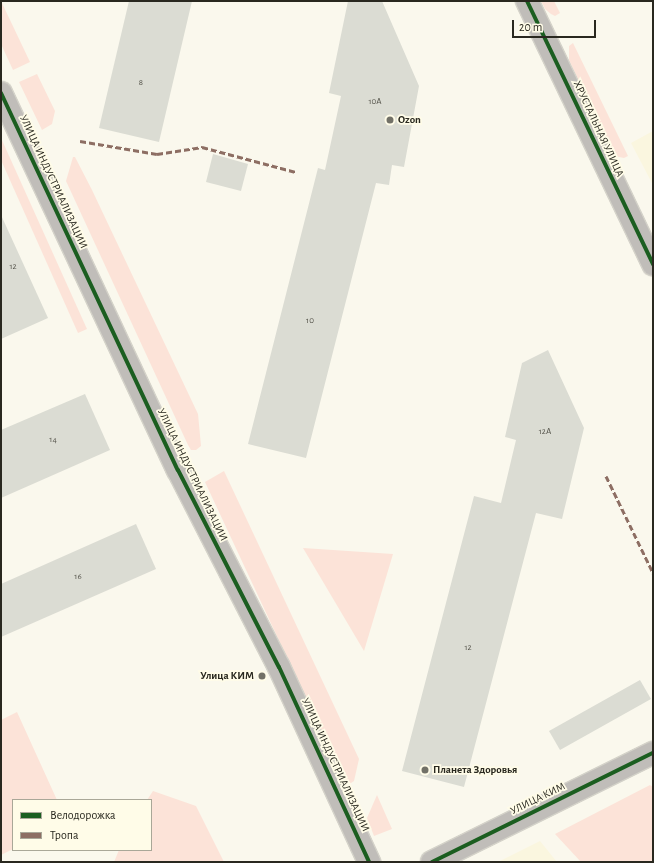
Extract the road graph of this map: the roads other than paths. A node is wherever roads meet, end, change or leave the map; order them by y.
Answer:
1 (527, 1) edge
2 (1, 93) edge
3 (653, 264) edge
4 (653, 752) edge
5 (369, 862) edge
6 (432, 862) edge

1 - 3 street, ХРУСТАЛЬНАЯ УЛИЦА
2 - 5 street, УЛИЦА ИНДУСТРИАЛИЗАЦИИ
4 - 6 street, УЛИЦА КИМ

